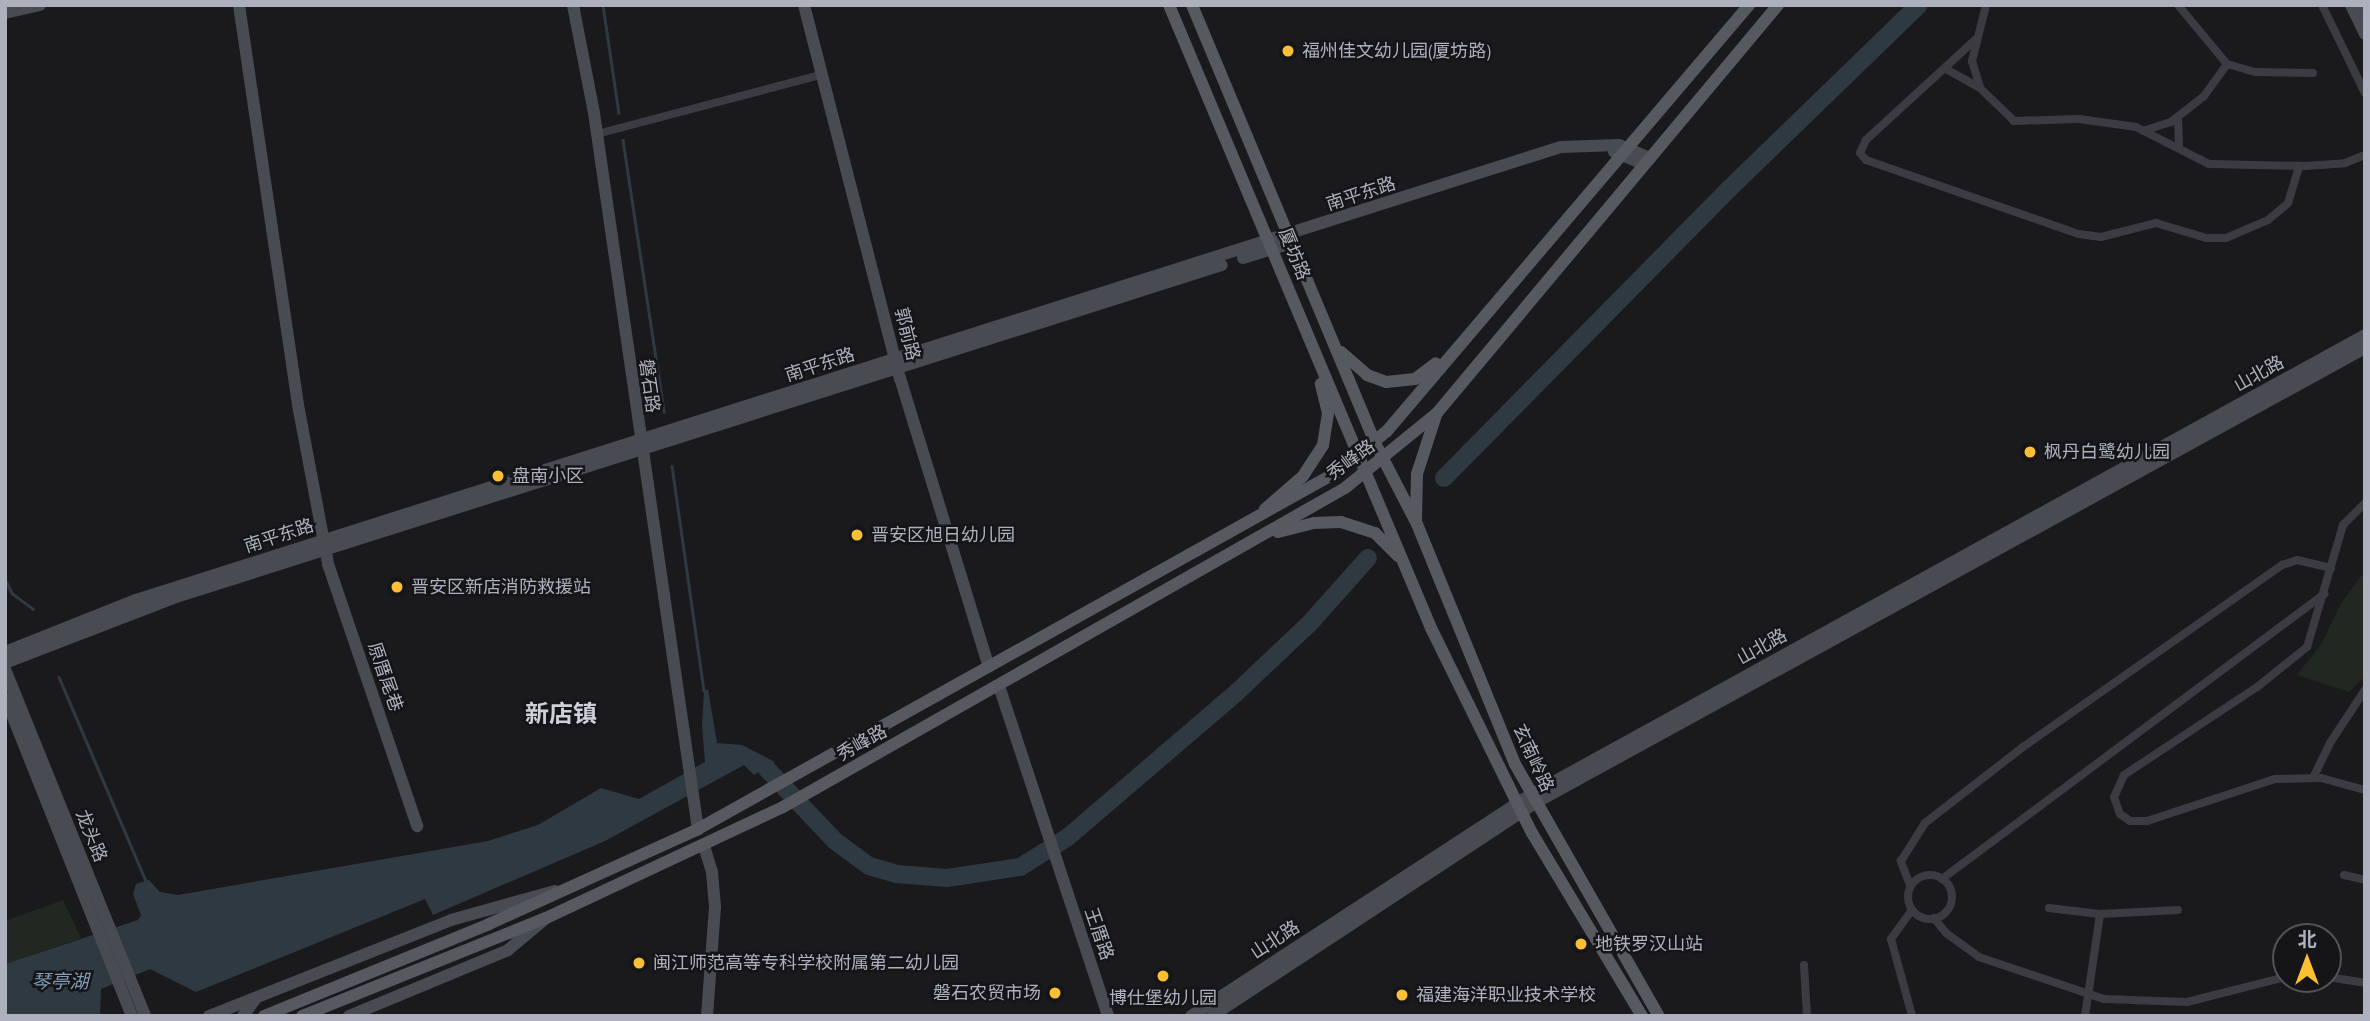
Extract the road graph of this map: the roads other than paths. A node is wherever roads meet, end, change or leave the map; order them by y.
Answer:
1 (40, 5) edge
2 (239, 5) edge
3 (573, 5) edge
4 (804, 5) edge
5 (1169, 5) edge
6 (1192, 5) edge
7 (1749, 5) edge
8 (1778, 5) edge
9 (1986, 5) edge
10 (2178, 5) edge
11 (2322, 5) edge
12 (2351, 5) edge
13 (5, 13) edge
14 (2365, 34) edge
15 (1975, 40) junction
16 (2227, 64) junction
17 (1946, 69) junction
18 (2313, 73) dead end
19 (821, 75) junction
20 (1980, 88) junction
21 (2365, 93) edge
22 (2178, 117) junction
23 (2143, 131) junction
24 (597, 134) junction
25 (2179, 146) junction
26 (1629, 151) junction
27 (2365, 155) edge
28 (1647, 161) junction
29 (2299, 166) junction
30 (1289, 239) junction
31 (1271, 245) junction
32 (2365, 335) edge
33 (1461, 344) junction
34 (1337, 348) junction
35 (2365, 348) edge
36 (1318, 360) junction
37 (897, 365) junction
38 (1437, 413) junction
39 (1375, 443) junction
40 (640, 447) junction
41 (1359, 457) junction
42 (1383, 459) junction
43 (1366, 473) junction
44 (1404, 501) joint
45 (2365, 503) edge
46 (1385, 516) joint
47 (1417, 524) junction
48 (1247, 525) junction
49 (1264, 536) junction
50 (325, 544) junction
51 (2331, 568) junction
52 (1408, 569) junction
53 (2324, 594) junction
54 (5, 652) edge
55 (5, 663) edge
56 (989, 667) junction
57 (5, 669) edge
58 (999, 686) junction
59 (2365, 690) edge
60 (5, 698) edge
61 (2313, 778) junction
62 (2365, 790) edge
63 (1532, 799) junction
64 (1518, 808) junction
65 (417, 826) dead end
66 (698, 829) junction
67 (704, 846) junction
68 (2344, 876) dead end
69 (1942, 878) junction
70 (2365, 880) edge
71 (1910, 885) junction
72 (569, 888) junction
73 (2049, 908) dead end
74 (1912, 910) junction
75 (2178, 910) dead end
76 (97, 911) junction
77 (2100, 914) junction
78 (546, 918) junction
79 (1934, 918) junction
80 (1804, 965) dead end
81 (2342, 979) edge
82 (2272, 980) edge
83 (2365, 983) edge
84 (127, 989) junction
85 (2087, 995) junction
86 (256, 998) junction
87 (132, 1016) edge
88 (145, 1016) edge
89 (209, 1016) edge
90 (243, 1016) edge
91 (264, 1016) edge
92 (302, 1016) edge
93 (349, 1016) edge
94 (707, 1016) edge
95 (1108, 1016) edge
96 (1191, 1016) edge
97 (1212, 1016) edge
98 (1642, 1016) edge
99 (1659, 1016) edge
100 (1807, 1016) edge
101 (1912, 1016) edge
102 (2085, 1016) edge

1 - 13 main road
2 - 50 main road, 原厝尾巷
3 - 24 main road, 磐石路
4 - 19 main road, 郭前路
5 - 31 main road, 厦坊路
6 - 30 main road, 厦坊路
7 - 26 main road, 秀峰路
8 - 28 main road, 秀峰路
9 - 15 street
10 - 16 street
11 - 21 street
12 - 14 main road
15 - 17 street
15 - 20 street
16 - 18 street
16 - 22 street
17 - 20 street
17 - 29 street
19 - 24 street
19 - 37 main road, 郭前路
20 - 23 street
22 - 23 street
22 - 25 street
23 - 25 street
24 - 40 main road, 磐石路
25 - 29 street
26 - 28 main road, 南平东路
26 - 30 main road, 南平东路
26 - 33 main road, 秀峰路
27 - 29 street
28 - 38 main road, 秀峰路
30 - 31 main road, 南平东路
30 - 34 main road, 厦坊路
31 - 36 main road, 厦坊路
31 - 37 main road, 南平东路
32 - 63 main road, 山北路
33 - 34 main road
33 - 39 main road, 秀峰路
34 - 39 main road, 厦坊路
35 - 63 main road, 山北路
36 - 41 main road, 厦坊路
36 - 48 main road
37 - 40 main road, 南平东路
37 - 56 main road, 郭前路
38 - 42 main road, 秀峰路
38 - 47 main road
39 - 41 main road, 秀峰路
39 - 42 main road, 厦坊路
40 - 50 main road, 南平东路
40 - 66 main road, 磐石路
41 - 43 main road, 厦坊路
41 - 48 main road, 秀峰路
42 - 43 main road, 秀峰路
42 - 44 main road, 厦坊路
43 - 46 main road, 厦坊路
43 - 49 main road, 秀峰路
44 - 47 main road, 玄南岭路
45 - 51 street
46 - 52 main road, 玄南岭路
47 - 63 main road, 玄南岭路
48 - 56 main road, 秀峰路
49 - 52 main road
49 - 58 main road, 秀峰路
50 - 54 main road, 南平东路
50 - 55 main road, 南平东路
50 - 65 main road, 原厝尾巷
51 - 53 street
51 - 71 street
52 - 64 main road, 玄南岭路
53 - 61 street
53 - 69 street
56 - 66 main road, 秀峰路
57 - 76 main road, 龙头路
58 - 67 main road, 秀峰路
58 - 95 main road, 王厝路
59 - 61 street
60 - 76 main road, 龙头路
61 - 62 street
63 - 64 main road, 山北路
63 - 99 main road, 玄南岭路
64 - 96 main road, 山北路
64 - 97 main road, 山北路
64 - 98 main road, 玄南岭路
66 - 72 main road, 秀峰路
67 - 78 main road, 秀峰路
67 - 94 main road
68 - 70 street
69 - 71 street
69 - 79 street
71 - 74 street
72 - 86 main road
72 - 91 main road, 秀峰路
73 - 77 street
74 - 79 street
74 - 101 street
75 - 77 street
76 - 84 main road, 龙头路
77 - 85 street
78 - 92 main road, 秀峰路
78 - 93 main road
79 - 85 street
80 - 100 street
81 - 83 street
82 - 85 street
84 - 87 main road, 龙头路
84 - 88 main road, 龙头路
85 - 102 street
86 - 89 main road
86 - 90 main road

